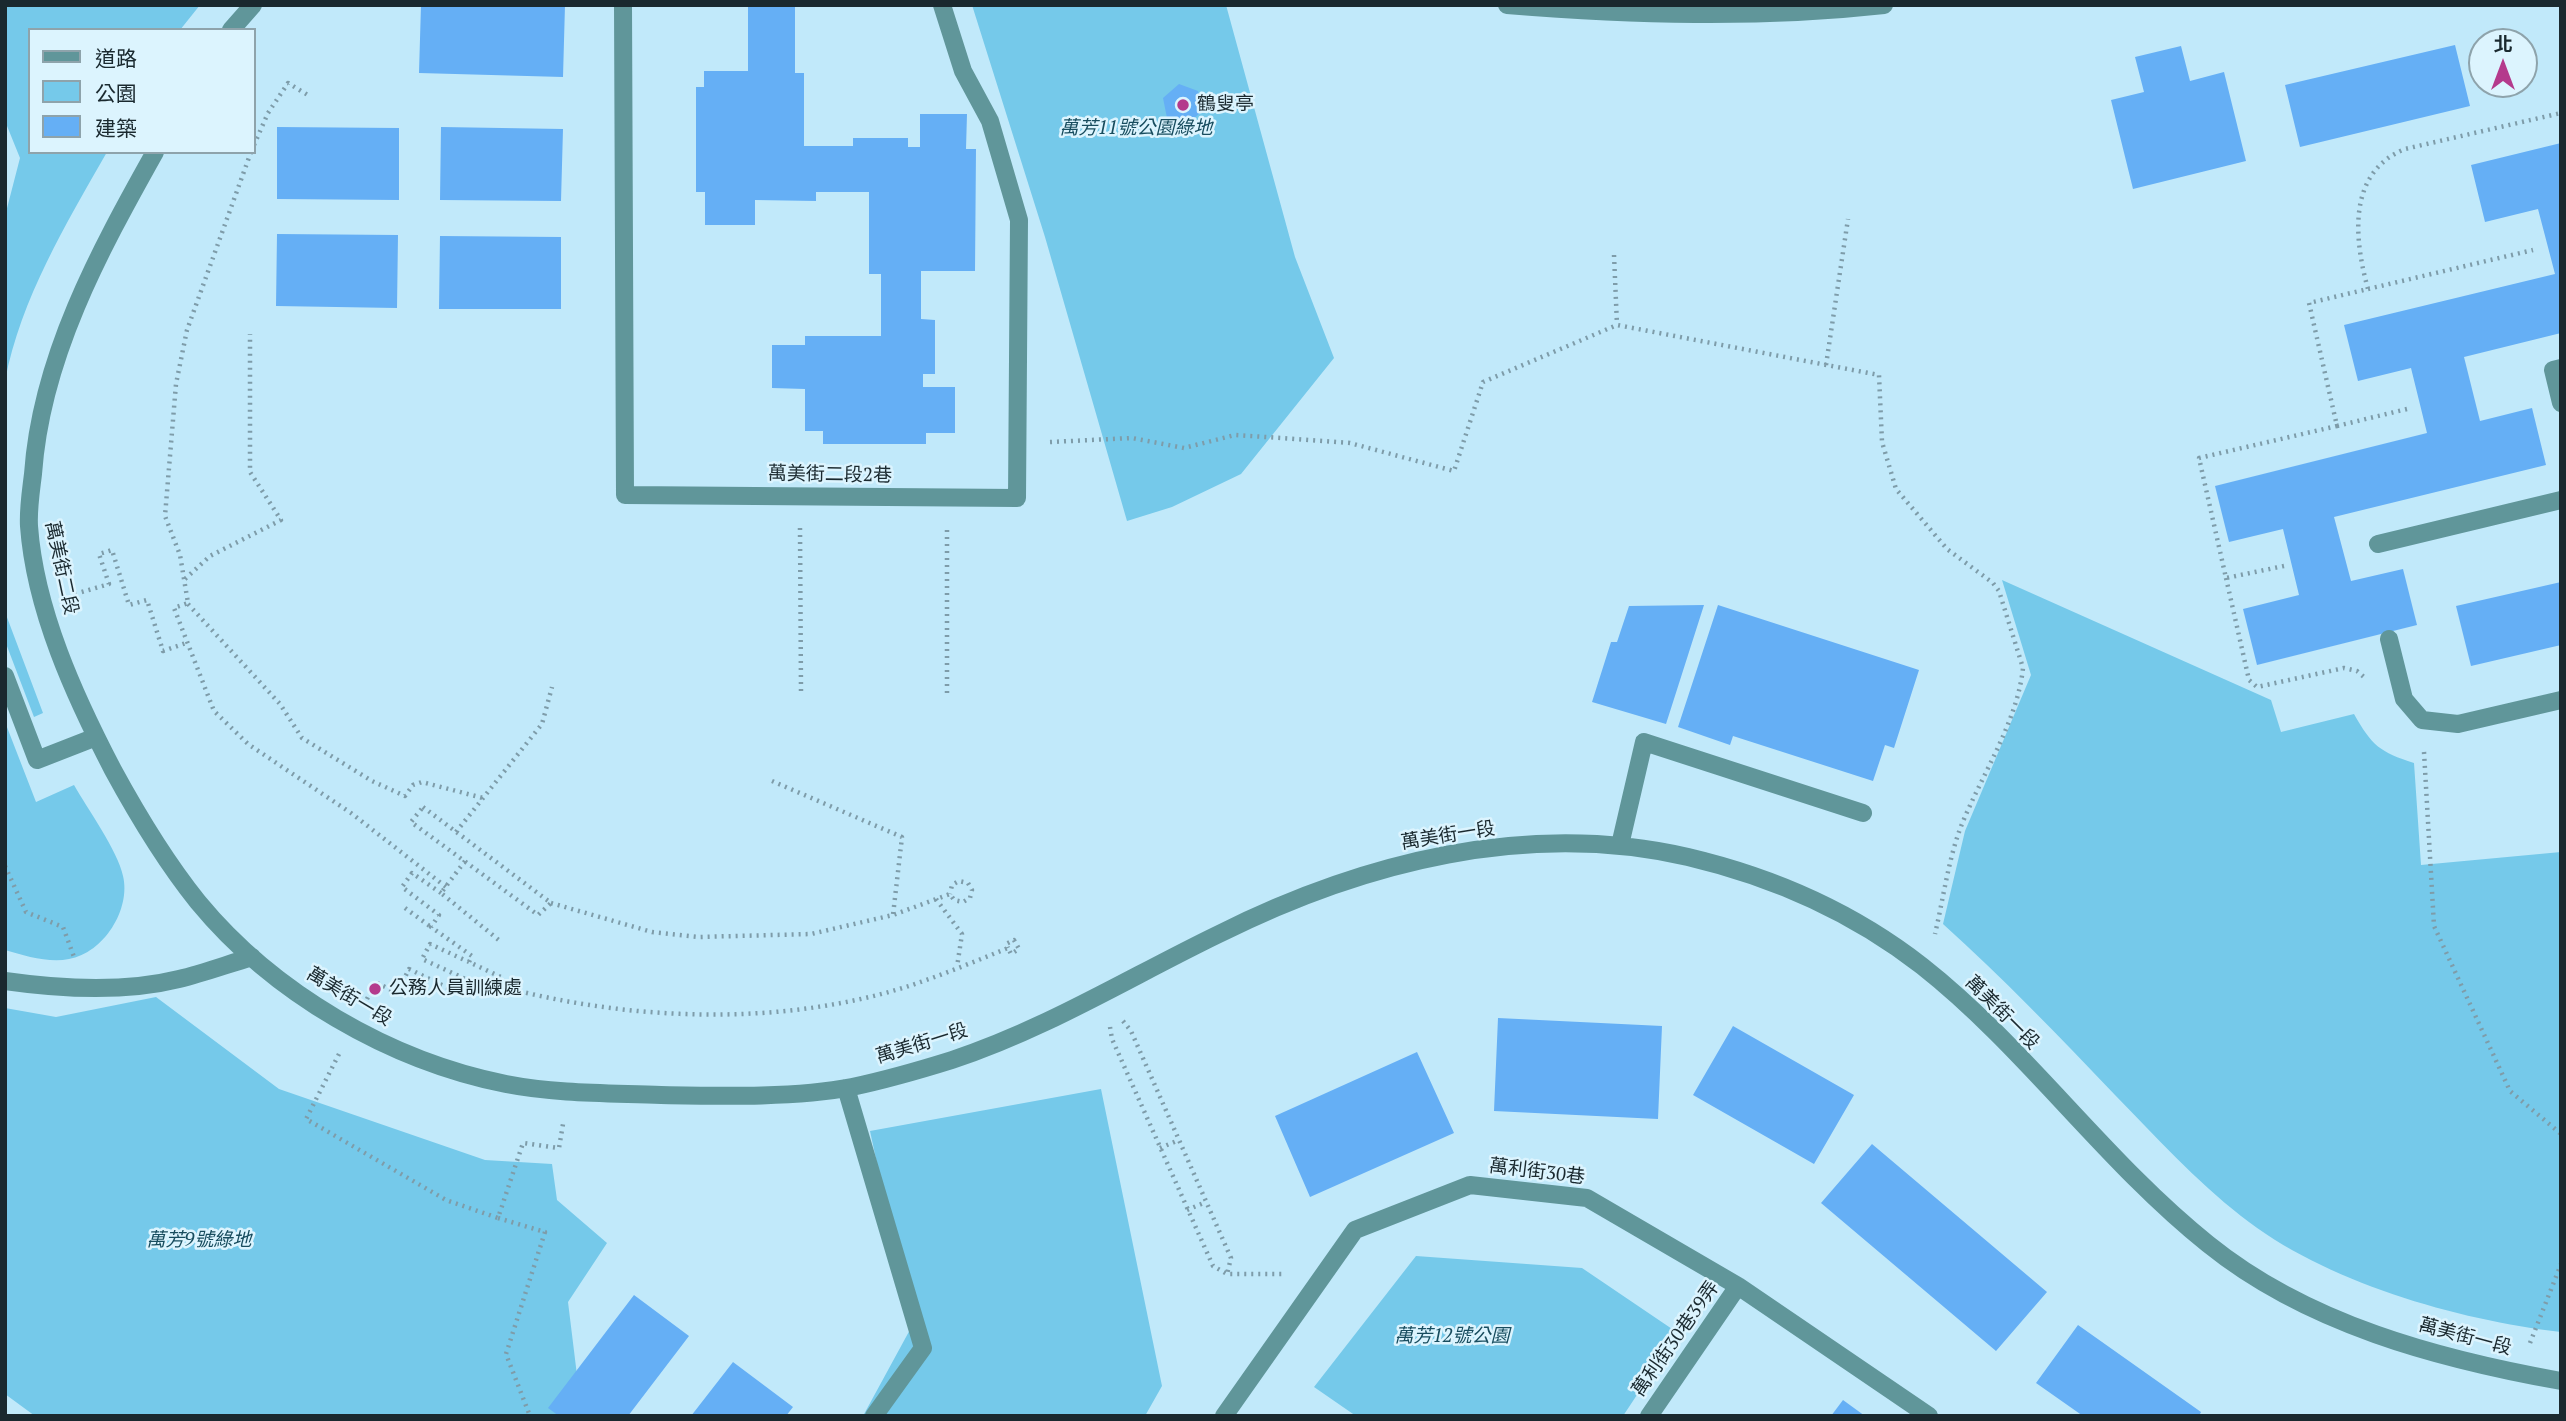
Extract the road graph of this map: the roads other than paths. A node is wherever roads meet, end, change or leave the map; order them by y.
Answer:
1 (253, 5) edge
2 (623, 5) edge
3 (942, 5) edge
4 (1507, 5) edge
5 (1884, 5) edge
6 (233, 28) edge
7 (154, 154) edge
8 (2561, 368) edge
9 (2561, 403) edge
10 (2561, 500) edge
11 (2378, 544) dead end
12 (2389, 639) dead end
13 (5, 676) edge
14 (2561, 700) edge
15 (96, 737) junction
16 (1863, 813) dead end
17 (1620, 845) junction
18 (252, 957) junction
19 (5, 981) edge
20 (846, 1088) junction
21 (1738, 1286) junction
22 (2561, 1381) edge
23 (874, 1416) edge
24 (1224, 1416) edge
25 (1649, 1416) edge
26 (1929, 1416) edge

1 - 6 street
2 - 3 street, 萬美街二段2巷
4 - 5 street
7 - 15 street, 萬美街二段
8 - 9 street
10 - 11 street
12 - 14 street
13 - 15 street
15 - 18 street, 萬美街二段
16 - 17 street
17 - 20 street, 萬美街一段
17 - 22 street, 萬美街一段
18 - 19 street
18 - 20 street, 萬美街一段
20 - 23 street
21 - 24 street, 萬利街30巷
21 - 25 street, 萬利街30巷39弄
21 - 26 street, 萬利街30巷

